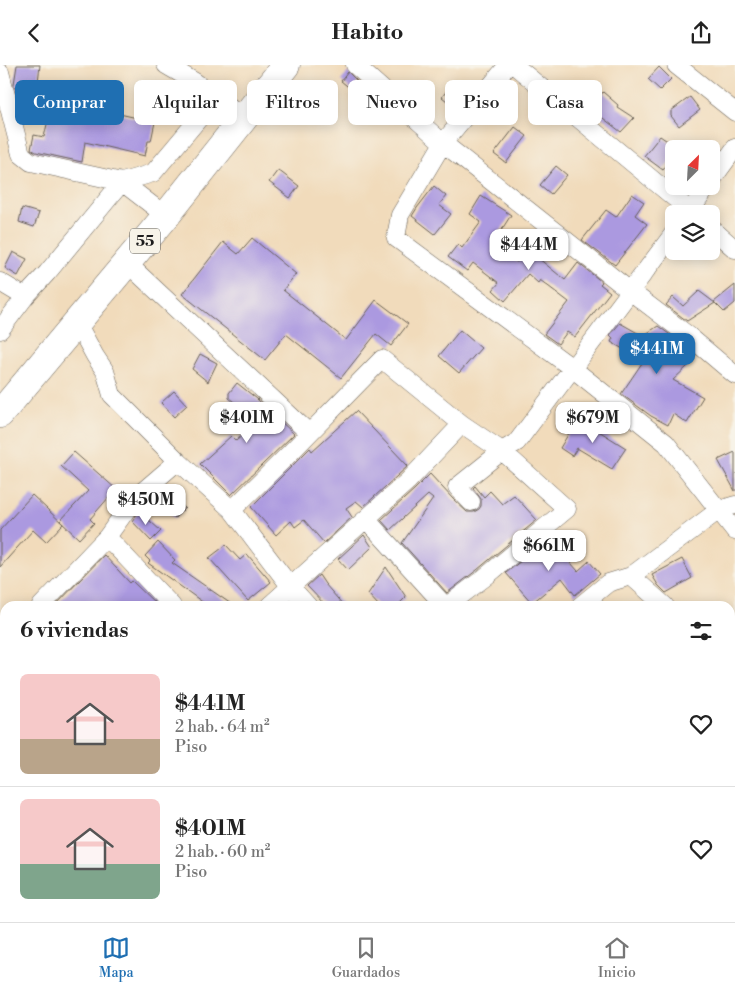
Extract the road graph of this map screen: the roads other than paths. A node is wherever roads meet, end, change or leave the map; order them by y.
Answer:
1 (166, 65) edge
2 (286, 65) edge
3 (355, 65) edge
4 (508, 65) edge
5 (514, 65) edge
6 (676, 65) edge
7 (0, 72) edge
8 (192, 80) edge
9 (735, 111) edge
10 (237, 112) edge
11 (244, 117) junction
12 (193, 125) edge
13 (443, 143) junction
14 (735, 147) edge
15 (720, 168) edge
16 (122, 182) junction
17 (681, 205) edge
18 (166, 216) junction
19 (720, 236) edge
20 (665, 245) edge
21 (735, 249) edge
22 (127, 263) junction
23 (0, 282) edge
24 (630, 291) junction
25 (25, 297) junction
26 (77, 323) junction
27 (0, 330) edge
28 (572, 368) junction
29 (735, 375) edge
30 (0, 414) edge
31 (462, 424) junction
32 (309, 433) junction
33 (502, 451) junction
34 (178, 461) junction
35 (471, 502) dead end
36 (727, 508) edge
37 (232, 510) junction
38 (366, 519) junction
39 (735, 531) edge
40 (107, 537) junction
41 (631, 576) junction
42 (290, 586) junction
43 (46, 601) edge
44 (167, 601) edge
45 (274, 601) edge
46 (304, 601) edge
47 (441, 601) edge
48 (453, 601) edge
49 (586, 601) edge
50 (659, 601) edge

1 - 8 street
2 - 11 highway, 55
3 - 13 street
4 - 13 street
5 - 17 street
6 - 9 street
7 - 16 street
10 - 11 street
11 - 18 highway, 55
12 - 16 street
13 - 24 street
13 - 28 street
14 - 15 street
16 - 18 street
16 - 25 street
18 - 22 highway, 55
19 - 21 street
20 - 24 street
22 - 26 highway, 55
22 - 32 street
23 - 25 street
24 - 28 street
24 - 29 street
25 - 27 street
26 - 30 highway, 55
26 - 34 street
28 - 33 street
28 - 36 street
31 - 32 street
31 - 33 street
31 - 38 street
32 - 37 street
33 - 35 street
33 - 48 street
34 - 37 street
34 - 40 street
36 - 39 street
36 - 41 street
37 - 42 street
38 - 42 street
38 - 47 street
40 - 43 street
40 - 44 street
41 - 49 street
41 - 50 street
42 - 45 street
42 - 46 street

